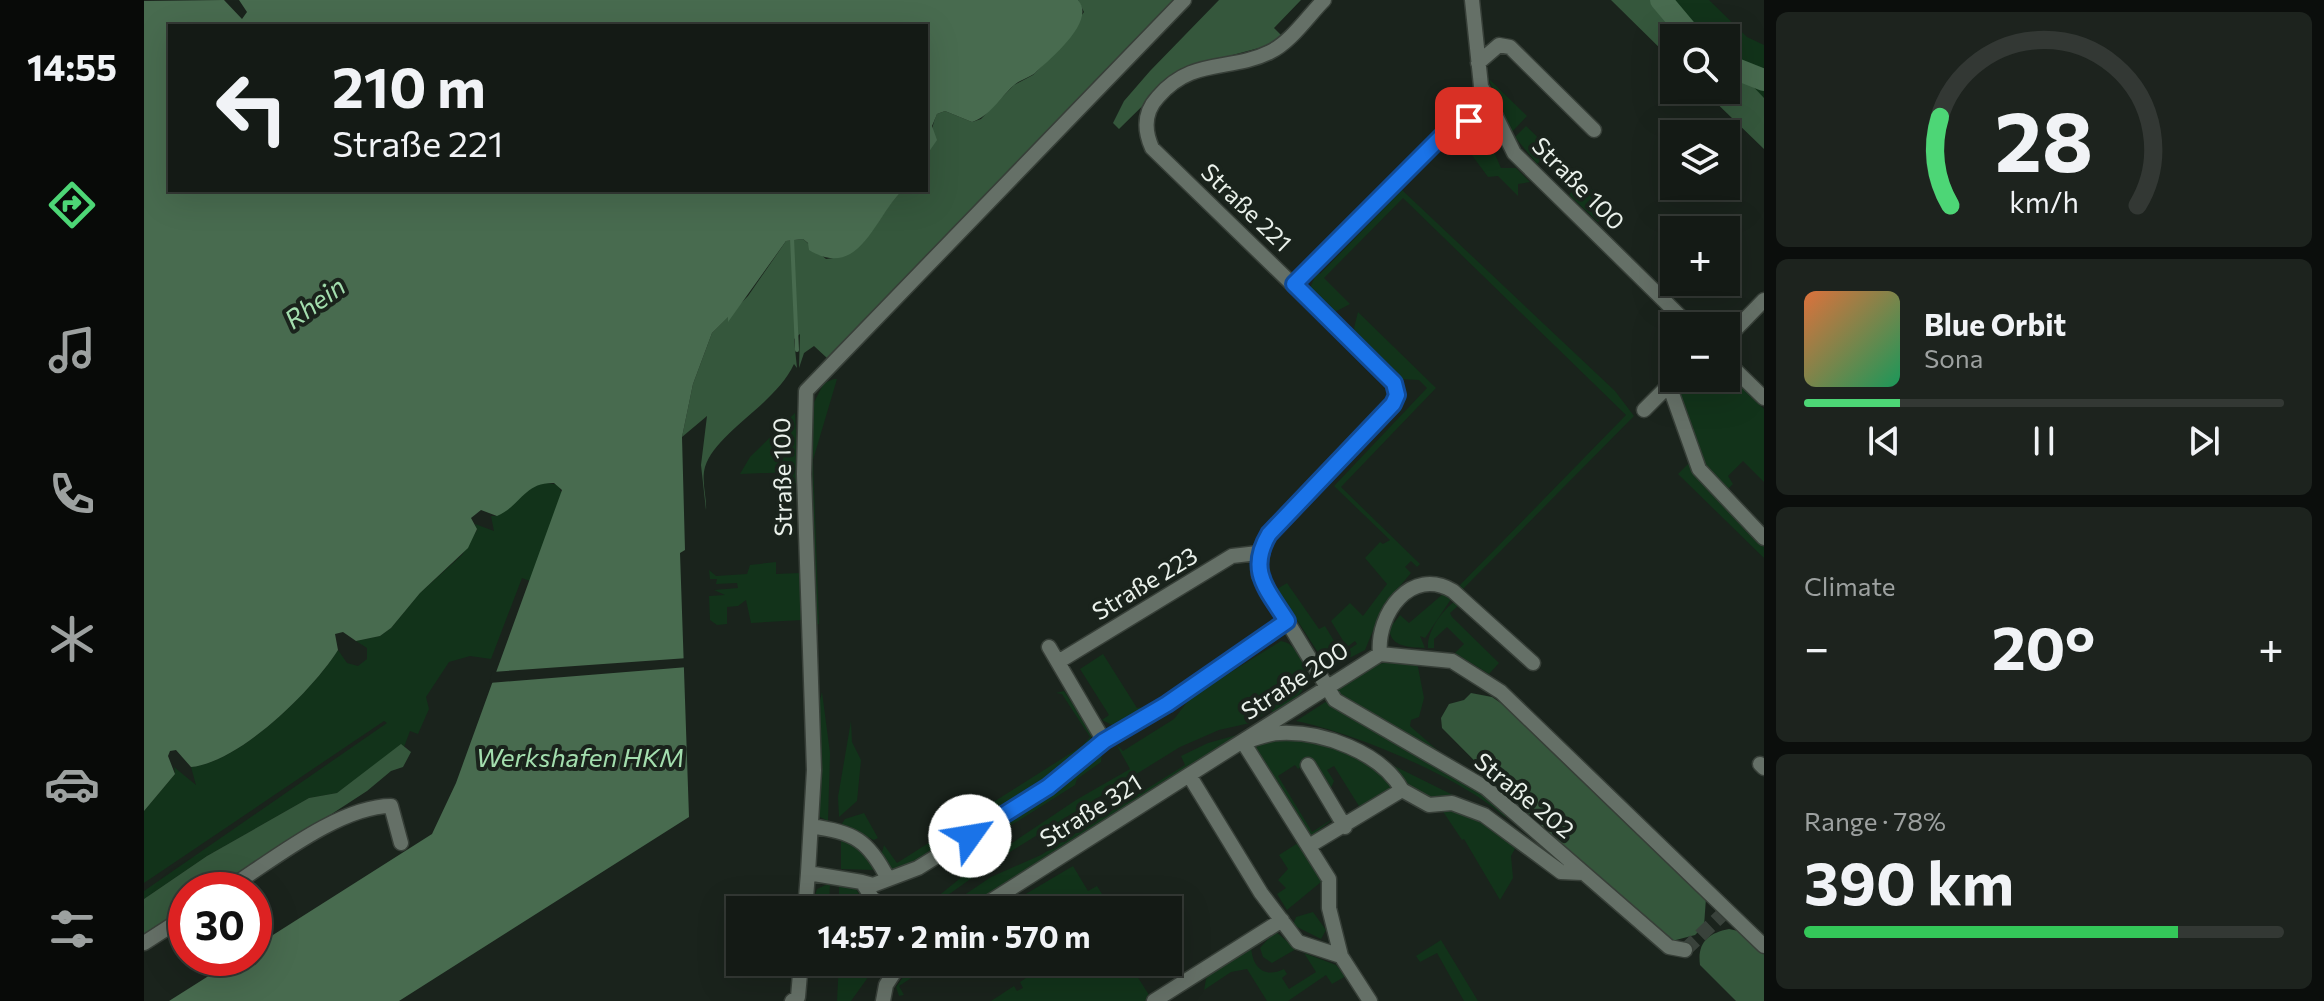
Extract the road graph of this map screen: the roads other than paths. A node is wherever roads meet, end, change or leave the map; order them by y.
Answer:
1 (1184, 0) edge
2 (1324, 0) edge
3 (1472, 0) edge
4 (1478, 63) junction
5 (1498, 125) junction
6 (1594, 130) dead end
7 (1294, 284) junction
8 (1764, 300) edge
9 (1675, 312) edge
10 (1740, 325) edge
11 (1740, 374) edge
12 (1661, 392) edge
13 (1675, 392) edge
14 (1763, 396) edge
15 (1644, 410) dead end
16 (1764, 538) edge
17 (1258, 553) junction
18 (1287, 621) junction
19 (1049, 647) dead end
20 (1380, 654) junction
21 (1058, 662) junction
22 (1533, 663) dead end
23 (1324, 688) junction
24 (1104, 741) junction
25 (1243, 742) junction
26 (1308, 765) dead end
27 (1189, 775) junction
28 (1402, 790) junction
29 (811, 826) junction
30 (1345, 827) junction
31 (401, 843) dead end
32 (1309, 846) junction
33 (254, 872) edge
34 (808, 873) junction
35 (1583, 873) junction
36 (888, 879) junction
37 (862, 882) junction
38 (806, 896) edge
39 (871, 896) edge
40 (999, 896) edge
41 (1282, 920) junction
42 (168, 928) edge
43 (144, 943) edge
44 (1764, 946) edge
45 (1685, 950) dead end
46 (1341, 956) junction
47 (800, 976) edge
48 (892, 976) edge
49 (792, 1001) edge
50 (883, 1001) edge
51 (1154, 1001) edge
52 (1370, 1001) edge

1 - 29 street, Straße 100
2 - 7 street, Straße 221
3 - 4 street, Straße 100
4 - 5 street, Straße 100
4 - 6 street
5 - 7 street
5 - 9 street, Straße 100
7 - 17 street, Straße 221
8 - 10 street
11 - 14 street
12 - 15 street
13 - 16 street
17 - 18 street
17 - 21 street, Straße 223
18 - 23 street
18 - 24 street
19 - 21 street
20 - 22 street
20 - 23 street, Straße 200
20 - 44 street, Straße 200
21 - 24 street
23 - 25 street, Straße 200
23 - 35 street, Straße 202
24 - 36 street
25 - 27 street, Straße 200
25 - 28 street
25 - 32 street
26 - 30 street
27 - 40 street, Straße 321
27 - 41 street
28 - 30 street
28 - 35 street
29 - 34 street, Straße 100
29 - 36 street
30 - 32 street
31 - 33 street
32 - 46 street
34 - 37 street
34 - 38 street, Straße 100
35 - 45 street, Straße 202
36 - 37 street
37 - 39 street
41 - 46 street
41 - 51 street
42 - 43 street
46 - 52 street
47 - 49 street
48 - 50 street

